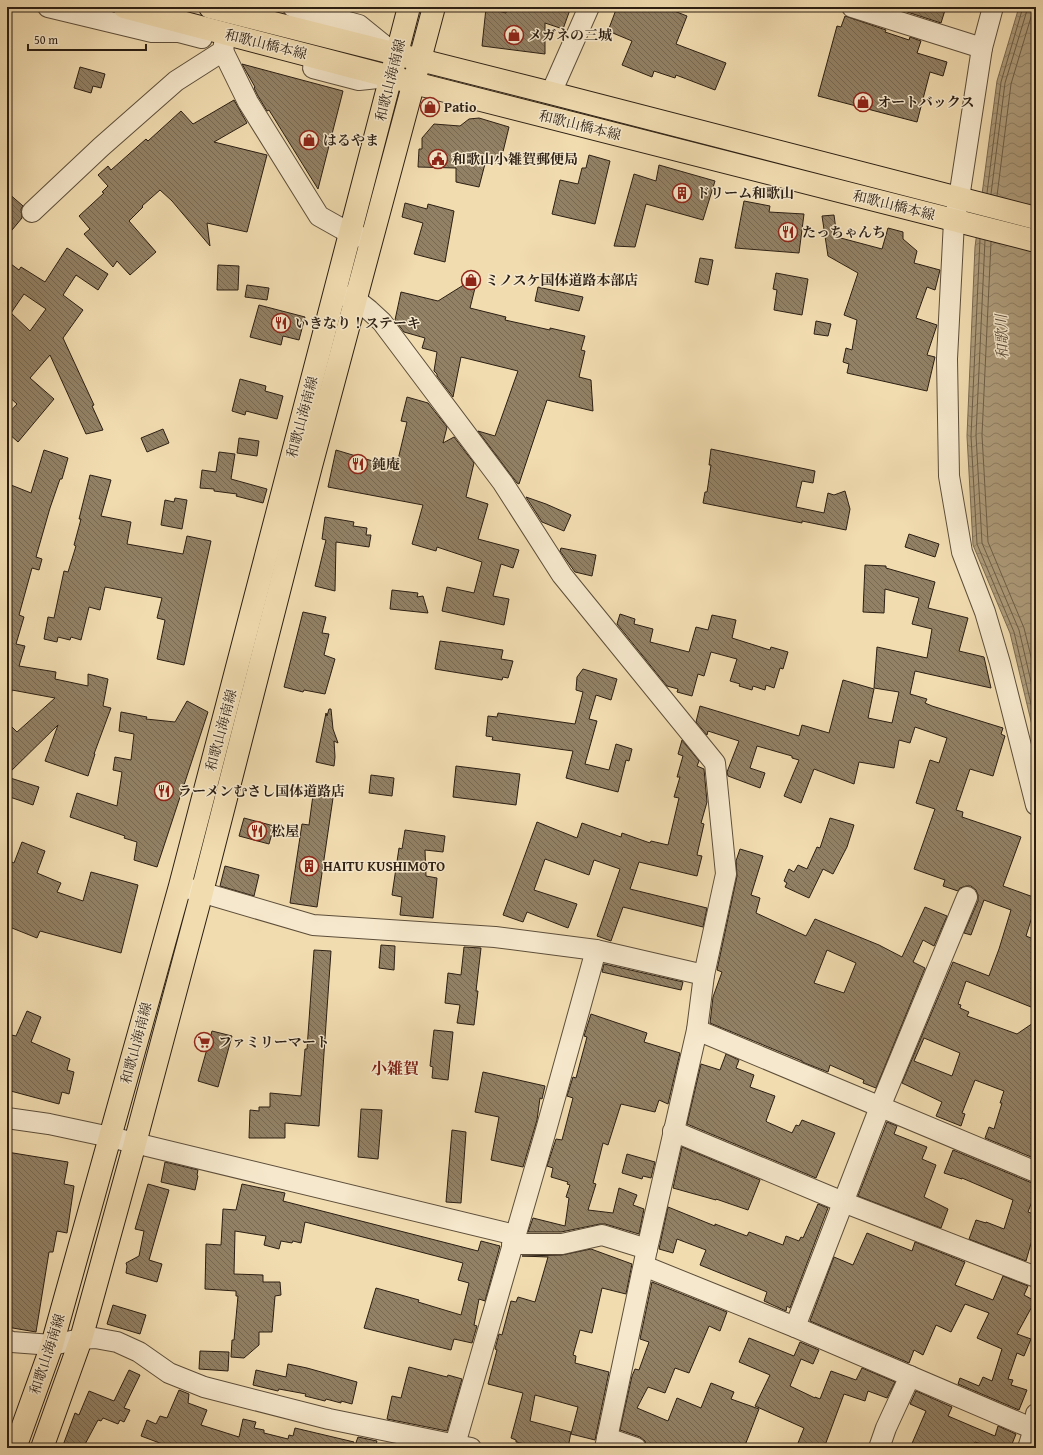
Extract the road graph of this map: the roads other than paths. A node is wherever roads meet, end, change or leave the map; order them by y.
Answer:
1 (48, 7) edge
2 (124, 7) edge
3 (210, 7) edge
4 (293, 7) edge
5 (409, 7) edge
6 (434, 7) edge
7 (589, 7) edge
8 (852, 7) edge
9 (993, 7) edge
10 (224, 47) junction
11 (982, 48) junction
12 (396, 55) junction
13 (420, 60) junction
14 (391, 77) junction
15 (414, 83) junction
16 (551, 93) junction
17 (963, 200) junction
18 (32, 212) dead end
19 (1036, 218) edge
20 (960, 222) junction
21 (351, 234) junction
22 (374, 241) junction
23 (1036, 241) edge
24 (345, 296) junction
25 (1036, 805) edge
26 (180, 886) junction
27 (202, 892) junction
28 (967, 897) dead end
29 (596, 950) junction
30 (704, 975) junction
31 (696, 1030) junction
32 (880, 1107) junction
33 (7, 1118) edge
34 (673, 1131) junction
35 (110, 1137) junction
36 (135, 1143) junction
37 (1036, 1172) edge
38 (843, 1202) junction
39 (514, 1239) junction
40 (646, 1257) junction
41 (1036, 1277) edge
42 (795, 1327) junction
43 (81, 1339) junction
44 (7, 1340) edge
45 (52, 1345) junction
46 (910, 1376) junction
47 (1035, 1425) edge
48 (606, 1443) edge
49 (460, 1447) edge
50 (15, 1448) edge
51 (42, 1448) edge
52 (636, 1448) edge
53 (879, 1448) edge
54 (1028, 1448) edge

1 - 10 street
2 - 14 main road, 和歌山橋本線
3 - 12 main road, 和歌山橋本線
4 - 12 street
5 - 12 main road, 和歌山海南線
6 - 13 main road, 和歌山海南線
7 - 16 street
8 - 11 street
9 - 11 street
10 - 14 street
10 - 18 street
10 - 21 street
11 - 17 street
12 - 13 main road, 和歌山橋本線
12 - 14 main road, 和歌山海南線
13 - 15 main road, 和歌山海南線
13 - 16 main road, 和歌山橋本線
14 - 15 main road, 和歌山橋本線
14 - 21 main road, 和歌山海南線
15 - 20 main road, 和歌山橋本線
15 - 22 main road, 和歌山海南線
16 - 17 main road, 和歌山橋本線
17 - 19 main road, 和歌山橋本線
17 - 20 street
20 - 23 main road, 和歌山橋本線
20 - 25 street
21 - 22 street
21 - 24 main road, 和歌山海南線
22 - 24 main road, 和歌山海南線
24 - 26 main road, 和歌山海南線
24 - 27 main road, 和歌山海南線
24 - 30 street
26 - 27 street
26 - 35 main road, 和歌山海南線
27 - 29 street
27 - 36 main road, 和歌山海南線
28 - 32 street
29 - 30 street
29 - 39 street
30 - 31 street
31 - 32 street
31 - 34 street
32 - 37 street
32 - 38 street
33 - 35 street
34 - 38 street
34 - 40 street
35 - 36 street
35 - 45 main road, 和歌山海南線
36 - 39 street
36 - 43 main road, 和歌山海南線
38 - 41 street
38 - 42 street
39 - 40 street
39 - 49 street
40 - 42 street
40 - 48 street
42 - 46 street
43 - 45 street
43 - 49 street
43 - 51 main road, 和歌山海南線
44 - 45 street
45 - 50 main road, 和歌山海南線
46 - 47 street
46 - 53 street
47 - 54 street
48 - 52 street

